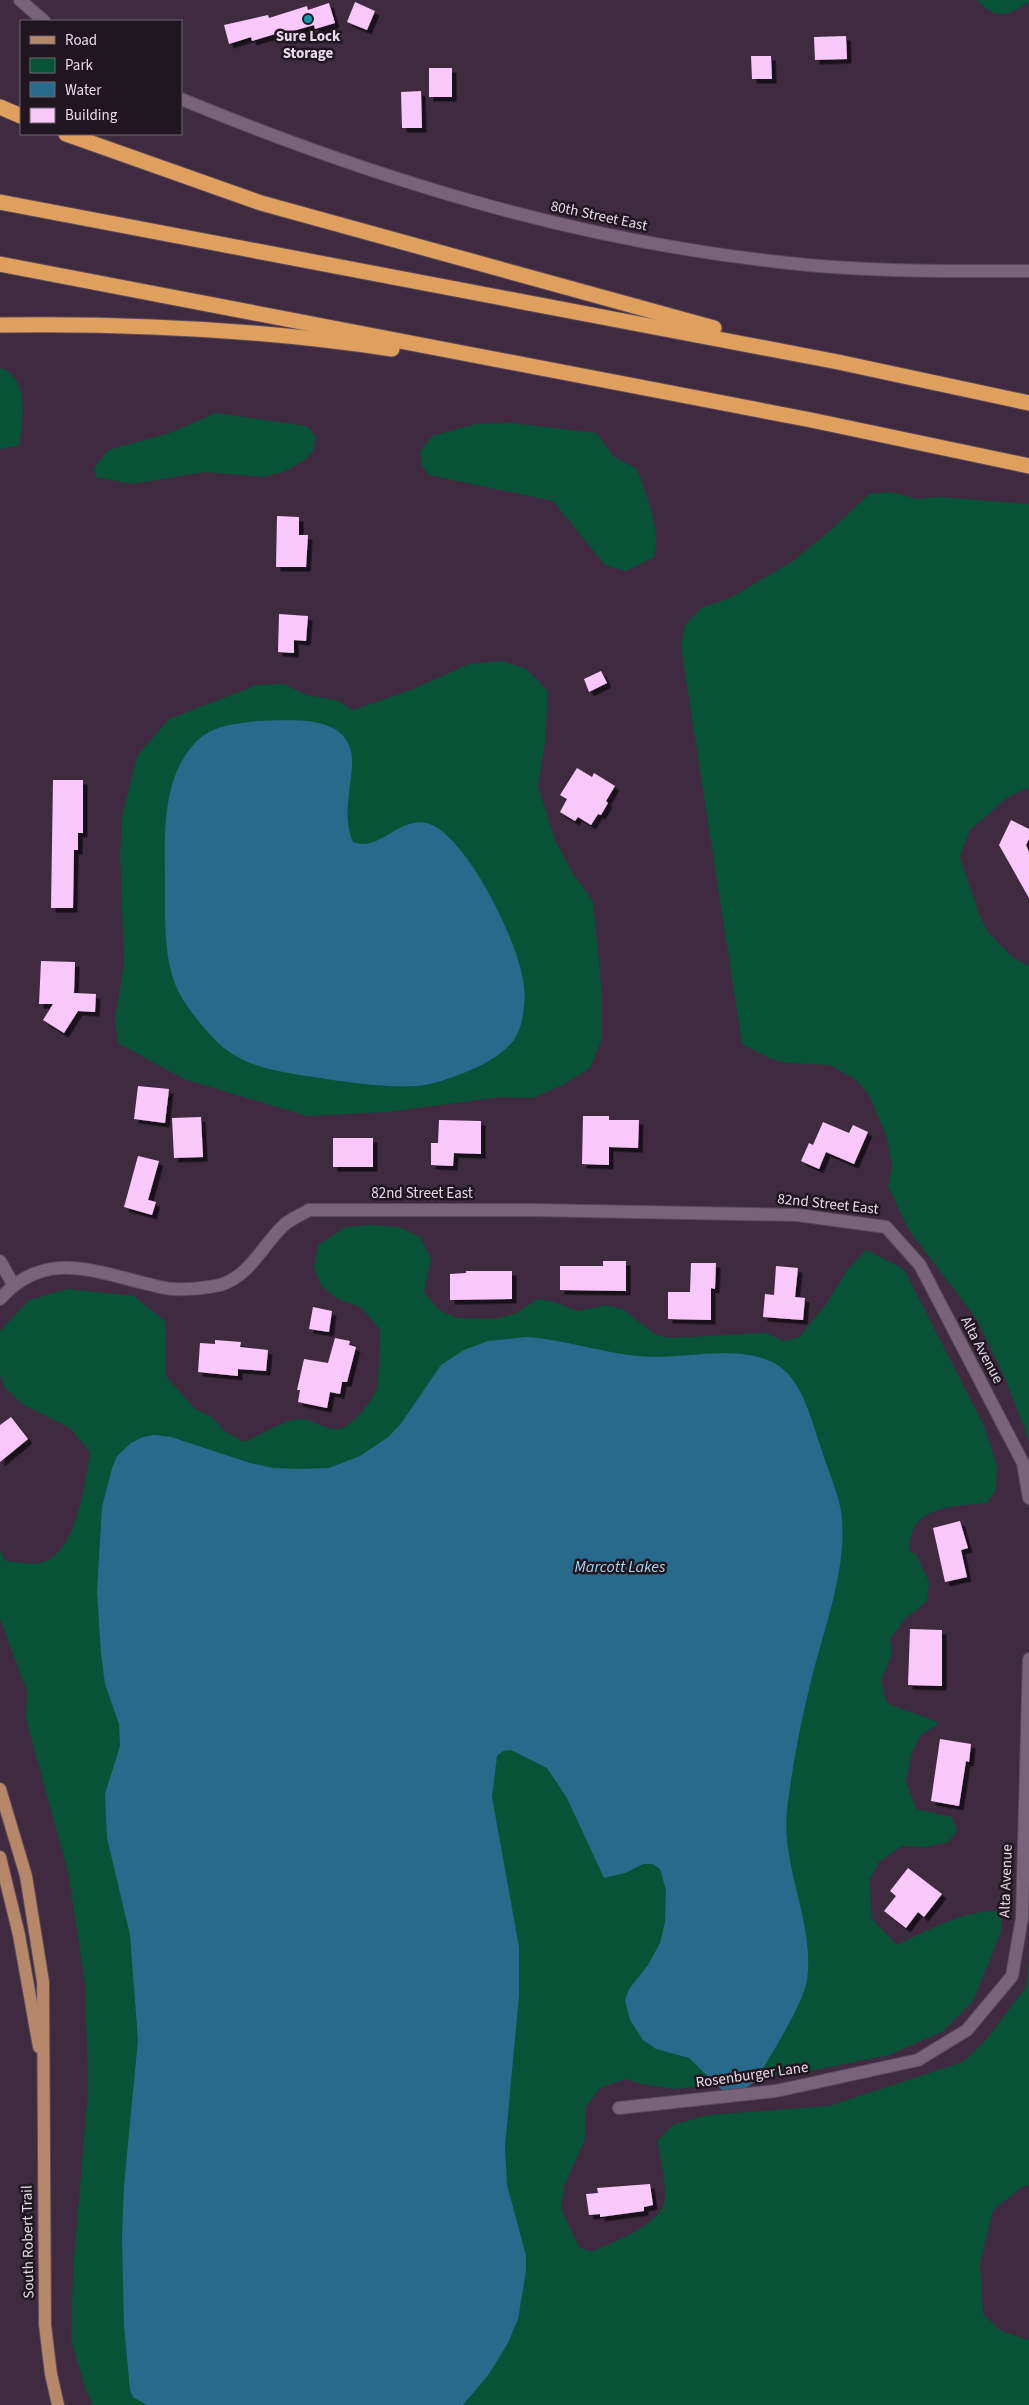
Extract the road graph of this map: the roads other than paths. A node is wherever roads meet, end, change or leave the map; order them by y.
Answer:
1 (20, 0) edge
2 (43, 20) edge
3 (182, 99) edge
4 (0, 107) edge
5 (20, 116) edge
6 (69, 135) edge
7 (0, 202) edge
8 (0, 264) edge
9 (1029, 271) edge
10 (0, 325) edge
11 (838, 362) junction
12 (1029, 403) edge
13 (811, 420) junction
14 (1029, 466) edge
15 (886, 1227) joint
16 (0, 1261) edge
17 (13, 1284) junction
18 (0, 1299) edge
19 (1029, 1498) edge
20 (1029, 1659) edge
21 (0, 1789) edge
22 (0, 1857) edge
23 (918, 2060) joint
24 (44, 2077) junction
25 (619, 2108) dead end
26 (58, 2405) edge

1 - 2 street
3 - 9 street, 80th Street East
4 - 5 highway
6 - 11 highway
7 - 11 highway
8 - 13 highway
10 - 13 highway
11 - 12 highway
13 - 14 highway
15 - 17 street, 82nd Street East
15 - 19 street, Alta Avenue
16 - 17 street
17 - 18 street, 82nd Street East
20 - 23 street, Alta Avenue
21 - 24 main road, South Robert Trail
22 - 24 main road, South Robert Trail
23 - 25 street, Rosenburger Lane
24 - 26 main road, South Robert Trail

